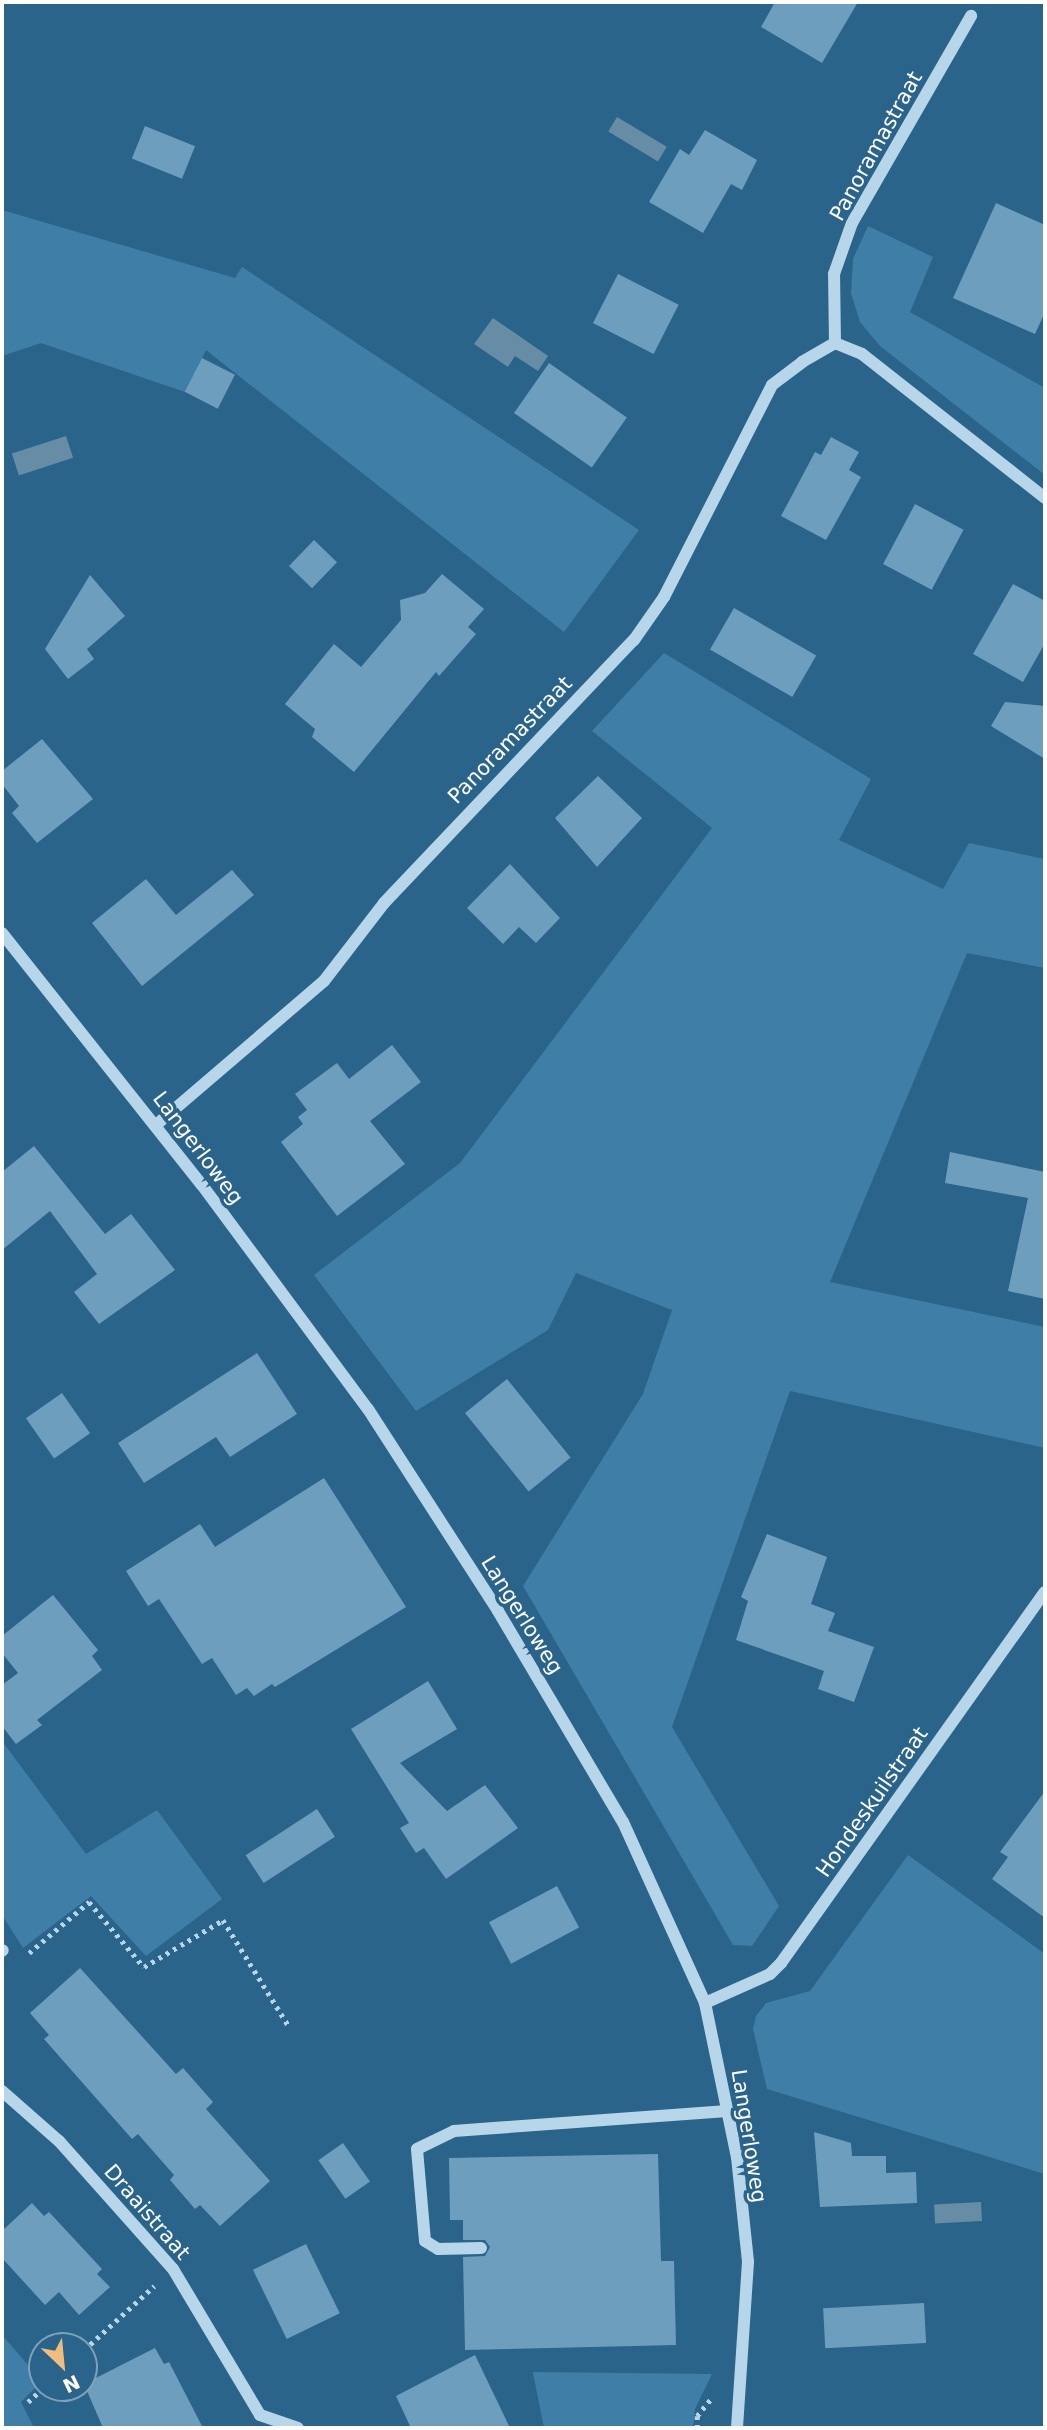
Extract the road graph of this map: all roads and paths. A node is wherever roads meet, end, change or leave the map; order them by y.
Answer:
1 (971, 16) dead end
2 (835, 343) junction
3 (1045, 498) edge
4 (2, 933) edge
5 (156, 1125) junction
6 (1045, 1592) edge
7 (19, 1962) dead end
8 (705, 2003) junction
9 (290, 2028) dead end
10 (2, 2091) edge
11 (727, 2111) junction
12 (481, 2248) dead end
13 (155, 2285) dead end
14 (98, 2337) edge
15 (260, 2415) junction
16 (257, 2428) edge
17 (298, 2428) edge
18 (737, 2428) edge

1 - 2 street, Panoramastraat
2 - 3 street
2 - 5 street, Panoramastraat
4 - 5 street, Langerloweg
5 - 8 street, Langerloweg
6 - 8 street, Hondeskuilstraat
7 - 9 path
8 - 11 street, Langerloweg
10 - 15 street, Draaistraat
11 - 12 street
11 - 18 street, Langerloweg
13 - 14 path
15 - 16 street
15 - 17 street

